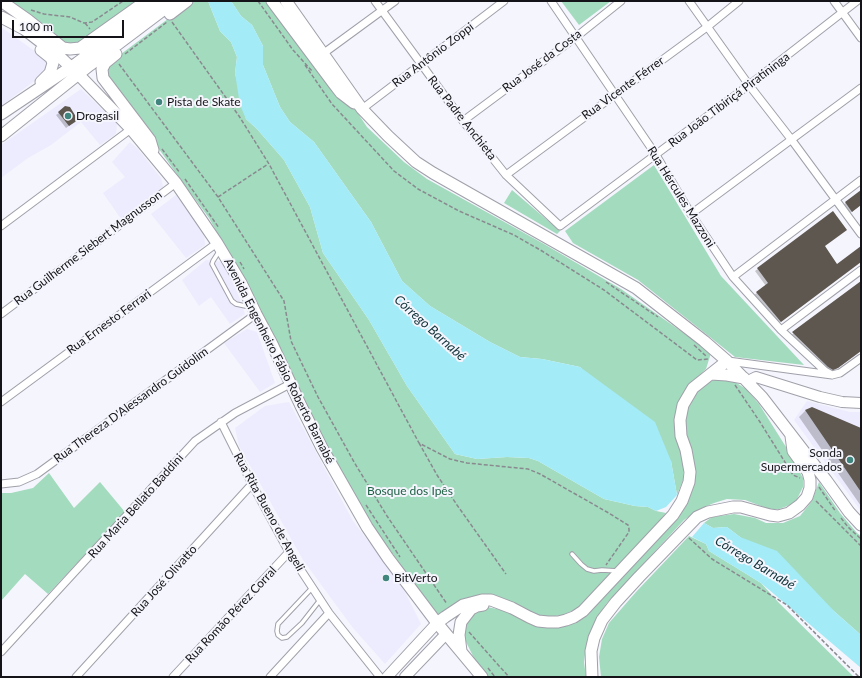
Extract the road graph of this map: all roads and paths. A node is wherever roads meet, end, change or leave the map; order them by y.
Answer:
1 (1, 1) edge
2 (123, 1) edge
3 (146, 1) edge
4 (160, 1) edge
5 (175, 1) edge
6 (187, 1) edge
7 (258, 1) edge
8 (272, 1) edge
9 (286, 1) edge
10 (375, 1) edge
11 (395, 1) edge
12 (504, 1) edge
13 (551, 1) edge
14 (621, 1) edge
15 (689, 1) edge
16 (739, 1) edge
17 (834, 1) edge
18 (857, 1) edge
19 (25, 7) dead end
20 (382, 11) junction
21 (842, 12) junction
22 (2, 18) edge
23 (84, 22) junction
24 (707, 27) junction
25 (90, 31) dead end
26 (576, 37) junction
27 (861, 38) edge
28 (324, 54) junction
29 (122, 56) dead end
30 (116, 61) dead end
31 (421, 64) junction
32 (75, 71) junction
33 (749, 85) junction
34 (861, 88) edge
35 (614, 94) junction
36 (28, 97) junction
37 (362, 109) junction
38 (1, 114) edge
39 (463, 121) junction
40 (131, 129) junction
41 (1, 136) edge
42 (791, 139) junction
43 (656, 155) junction
44 (154, 156) junction
45 (269, 164) junction
46 (506, 174) junction
47 (861, 180) edge
48 (176, 183) junction
49 (218, 197) junction
50 (835, 200) junction
51 (691, 214) junction
52 (1, 226) edge
53 (560, 226) joint
54 (861, 234) edge
55 (219, 246) junction
56 (861, 270) edge
57 (733, 277) junction
58 (254, 310) junction
59 (1, 314) edge
60 (781, 330) junction
61 (710, 358) dead end
62 (861, 358) edge
63 (727, 361) junction
64 (773, 368) junction
65 (711, 374) junction
66 (832, 375) junction
67 (732, 380) dead end
68 (747, 381) junction
69 (773, 381) junction
70 (290, 384) junction
71 (1, 402) edge
72 (861, 403) edge
73 (221, 422) junction
74 (791, 435) junction
75 (419, 443) junction
76 (803, 478) dead end
77 (1, 484) edge
78 (252, 484) junction
79 (818, 487) dead end
80 (816, 493) dead end
81 (815, 499) dead end
82 (861, 525) edge
83 (686, 539) dead end
84 (861, 546) edge
85 (289, 552) junction
86 (572, 554) dead end
87 (602, 570) junction
88 (622, 571) junction
89 (506, 574) dead end
90 (312, 588) junction
91 (320, 600) junction
92 (501, 604) junction
93 (329, 613) junction
94 (441, 620) junction
95 (446, 634) junction
96 (459, 635) junction
97 (1, 652) edge
98 (461, 652) junction
99 (76, 677) edge
100 (172, 677) edge
101 (270, 677) edge
102 (380, 677) edge
103 (387, 677) edge
104 (405, 677) edge
105 (482, 677) edge
106 (509, 677) edge
107 (592, 677) edge
108 (859, 677) edge

1 - 3 main road
2 - 23 path
4 - 32 main road
5 - 32 main road
6 - 44 main road
7 - 61 path
8 - 37 main road
9 - 28 main road
10 - 20 street, Rua Padre Anchieta
11 - 20 street
12 - 31 street, Rua Antônio Zoppi
13 - 26 street, Rua Hércules Mazzoni
14 - 26 street, Rua José da Costa
15 - 24 street
16 - 24 street, Rua Vicente Férrer
17 - 21 street
18 - 21 street, Rua João Tibiriçá Piratininga
19 - 23 path
20 - 28 street
20 - 31 street, Rua Padre Anchieta
21 - 27 street
21 - 33 street, Rua João Tibiriçá Piratininga
22 - 32 main road, Avenida Engenheiro Fábio Roberto Barnabé
22 - 36 main road
23 - 25 path
24 - 33 street
24 - 35 street, Rua Vicente Férrer
26 - 35 street, Rua Hércules Mazzoni
26 - 39 street, Rua José da Costa
28 - 37 main road
29 - 45 path
30 - 49 path
31 - 37 street, Rua Antônio Zoppi
31 - 39 street, Rua Padre Anchieta
32 - 36 main road
32 - 40 main road, Avenida Engenheiro Fábio Roberto Barnabé
32 - 41 main road
33 - 42 street
33 - 43 street, Rua João Tibiriçá Piratininga
34 - 42 street
35 - 43 street, Rua Hércules Mazzoni
35 - 46 street, Rua Vicente Férrer
36 - 38 main road
37 - 63 main road
39 - 46 street, Rua Padre Anchieta
40 - 44 main road, Avenida Engenheiro Fábio Roberto Barnabé
40 - 52 street
42 - 50 street
42 - 51 street
43 - 51 street, Rua Hércules Mazzoni
43 - 53 street, Rua João Tibiriçá Piratininga
44 - 48 main road, Avenida Engenheiro Fábio Roberto Barnabé
45 - 49 path
45 - 75 path
46 - 53 street, Rua Padre Anchieta
47 - 50 street
48 - 55 main road, Avenida Engenheiro Fábio Roberto Barnabé
48 - 59 street, Rua Guilherme Siebert Magnusson
49 - 94 path
50 - 54 street
50 - 57 street
51 - 57 street, Rua Hércules Mazzoni
55 - 58 main road, Avenida Engenheiro Fábio Roberto Barnabé
55 - 58 lane
55 - 71 street, Rua Ernesto Ferrari
56 - 60 street
57 - 60 street, Rua Hércules Mazzoni
58 - 70 main road, Avenida Engenheiro Fábio Roberto Barnabé
58 - 77 street, Rua Thereza D'Alessandro Guidolim
60 - 66 street, Rua Hércules Mazzoni
62 - 66 street
63 - 64 street
63 - 65 main road
63 - 68 main road
64 - 66 street
64 - 69 street
65 - 68 main road
65 - 88 main road
67 - 76 path
68 - 69 street
68 - 74 main road
69 - 72 street
70 - 73 street, Rua Maria Bellato Baddini
70 - 94 main road, Avenida Engenheiro Fábio Roberto Barnabé
73 - 78 street, Rua Rita Bueno de Angeli
73 - 97 street, Rua Maria Bellato Baddini
74 - 82 main road
74 - 107 main road
75 - 87 path
75 - 89 path
78 - 85 street, Rua Rita Bueno de Angeli
78 - 99 street, Rua José Olivatto
79 - 80 path
81 - 84 path
83 - 108 path
85 - 90 street, Rua Rita Bueno de Angeli
85 - 100 street, Rua Romão Pérez Corral
86 - 87 lane
87 - 88 lane
88 - 92 main road
90 - 91 street, Rua Rita Bueno de Angeli
90 - 91 lane
91 - 93 street, Rua Rita Bueno de Angeli
92 - 94 main road
92 - 96 main road
93 - 101 street
93 - 102 street, Rua Rita Bueno de Angeli
94 - 95 main road, Avenida Engenheiro Fábio Roberto Barnabé
94 - 103 street
95 - 98 main road, Avenida Engenheiro Fábio Roberto Barnabé
95 - 104 street
96 - 98 main road
96 - 106 path
98 - 105 main road, Avenida Engenheiro Fábio Roberto Barnabé

